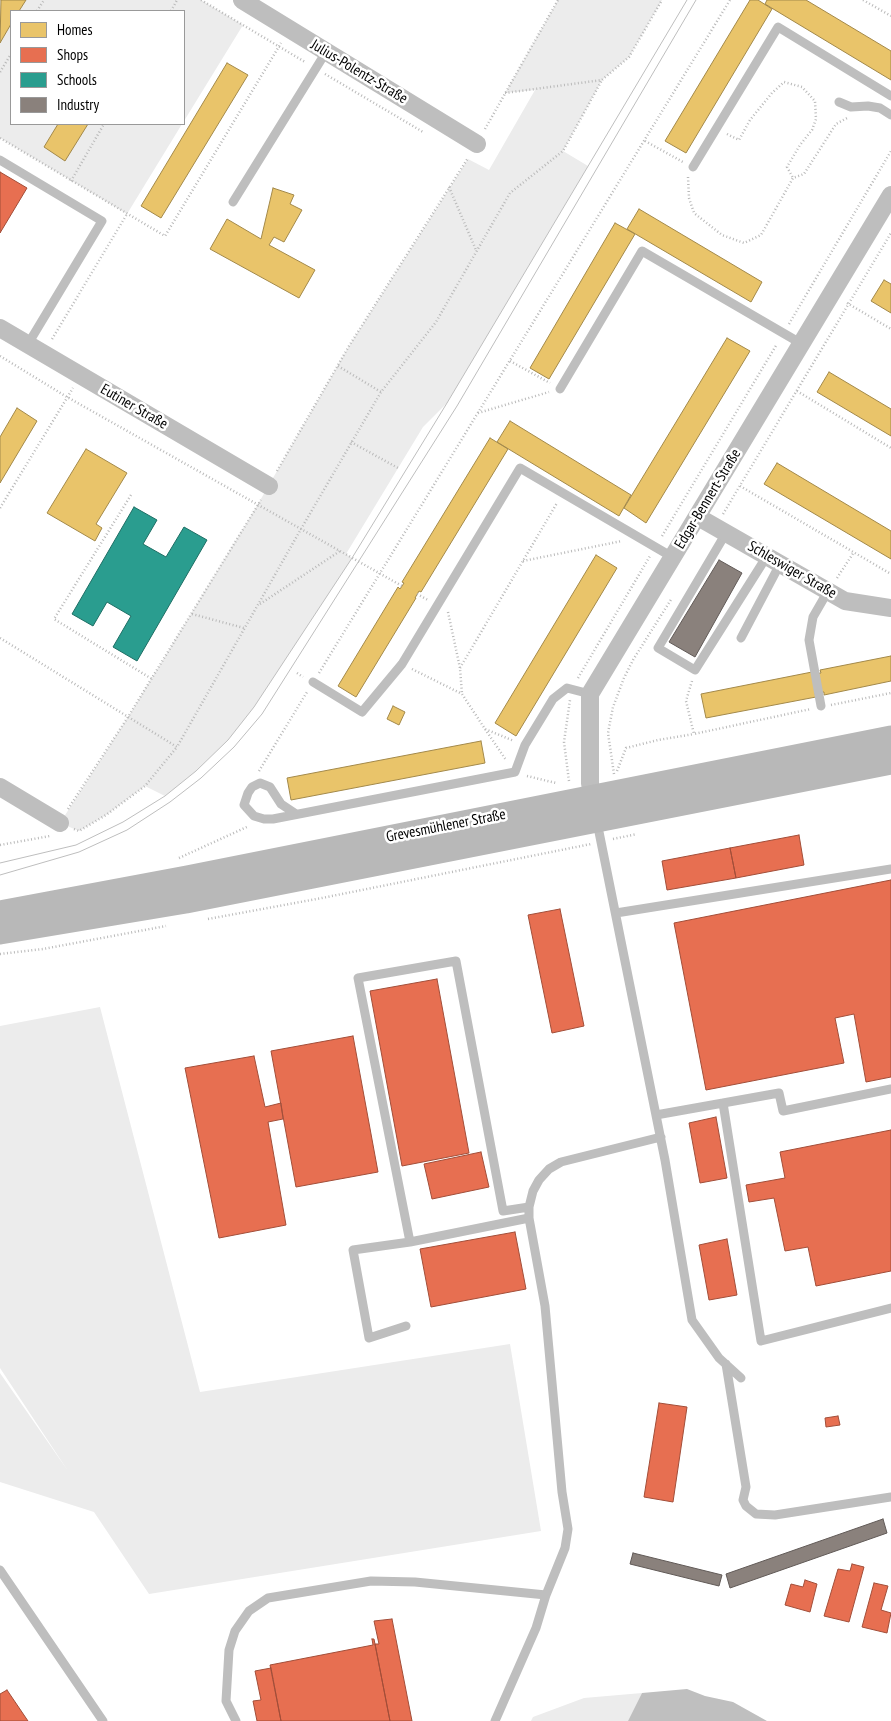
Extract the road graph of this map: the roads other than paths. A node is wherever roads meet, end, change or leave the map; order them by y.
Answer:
1 (242, 0) edge
2 (326, 52) junction
3 (891, 96) edge
4 (839, 102) dead end
5 (891, 115) edge
6 (477, 144) road end
7 (0, 160) edge
8 (692, 166) road end
9 (891, 195) edge
10 (233, 202) dead end
11 (0, 328) edge
12 (28, 344) junction
13 (802, 344) junction
14 (560, 389) road end
15 (269, 486) road end
16 (698, 517) junction
17 (721, 530) junction
18 (674, 558) junction
19 (774, 560) junction
20 (828, 591) junction
21 (891, 608) edge
22 (741, 638) dead end
23 (313, 682) road end
24 (590, 694) junction
25 (821, 706) road end
26 (891, 738) edge
27 (891, 762) edge
28 (0, 787) edge
29 (595, 808) junction
30 (296, 814) junction
31 (65, 827) road end
32 (891, 869) edge
33 (0, 912) edge
34 (616, 913) junction
35 (0, 932) edge
36 (891, 1089) edge
37 (723, 1103) junction
38 (656, 1115) junction
39 (661, 1137) junction
40 (529, 1207) junction
41 (529, 1218) junction
42 (410, 1242) junction
43 (891, 1308) edge
44 (406, 1326) dead end
45 (726, 1364) junction
46 (741, 1378) dead end
47 (891, 1497) edge
48 (0, 1570) edge
49 (546, 1595) junction
50 (104, 1721) edge
51 (236, 1721) edge
52 (495, 1721) edge

1 - 2 street, Julius-Polentz-Straße
2 - 6 street, Julius-Polentz-Straße
2 - 10 lane
3 - 8 lane
4 - 5 lane
7 - 12 lane
9 - 13 street, Edgar-Bennert-Straße
11 - 12 street, Eutiner Straße
12 - 15 street, Eutiner Straße
13 - 14 lane
13 - 16 street, Edgar-Bennert-Straße
16 - 17 street, Schleswiger Straße
16 - 18 street, Edgar-Bennert-Straße
17 - 19 street, Schleswiger Straße
17 - 19 lane
18 - 23 lane
18 - 24 street, Edgar-Bennert-Straße
19 - 20 street, Schleswiger Straße
19 - 22 lane
20 - 21 street, Schleswiger Straße
20 - 25 lane
24 - 29 street
24 - 30 lane
26 - 29 street, Grevesmühlener Straße
27 - 29 street, Grevesmühlener Straße
28 - 31 street
29 - 33 street, Grevesmühlener Straße
29 - 34 lane
29 - 35 street, Grevesmühlener Straße
30 - 30 lane
32 - 34 lane
34 - 38 lane
36 - 37 lane
37 - 38 lane
37 - 43 lane
38 - 39 lane
39 - 40 lane
39 - 45 lane
40 - 41 lane
40 - 42 lane
41 - 42 lane
41 - 49 lane
42 - 44 lane
45 - 46 lane
45 - 47 lane
48 - 50 lane
49 - 51 lane
49 - 52 lane

